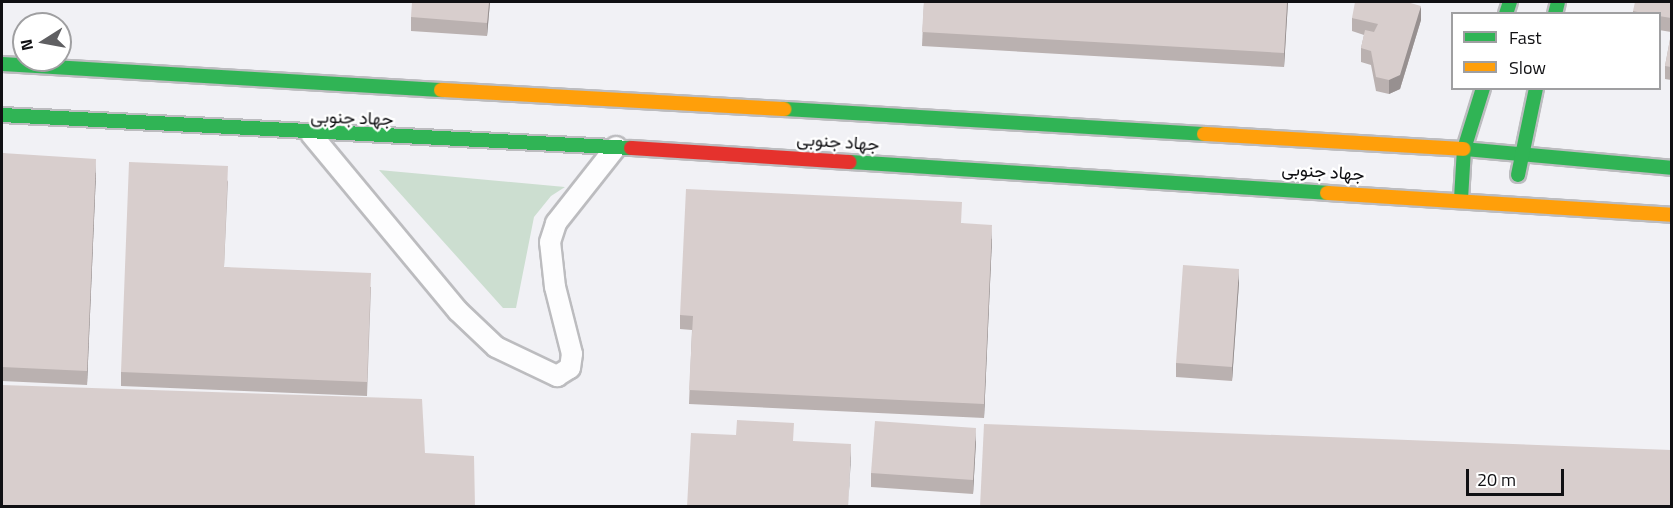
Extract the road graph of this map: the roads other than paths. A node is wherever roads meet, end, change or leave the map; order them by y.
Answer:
1 (2, 64) edge
2 (1482, 90) edge
3 (1536, 90) edge
4 (2, 115) edge
5 (311, 134) junction
6 (616, 147) junction
7 (1464, 149) junction
8 (1520, 155) junction
9 (1671, 168) edge
10 (1461, 199) junction
11 (1516, 202) junction
12 (1671, 215) edge

1 - 7 street, جهاد جنوبی
2 - 7 street
3 - 8 street
4 - 5 street, جهاد جنوبی
5 - 6 street, جهاد جنوبی
5 - 6 lane
6 - 10 street, جهاد جنوبی
7 - 8 street, جهاد جنوبی
7 - 10 street
8 - 9 street, جهاد جنوبی
8 - 11 street
10 - 11 street, جهاد جنوبی
11 - 12 street, جهاد جنوبی

